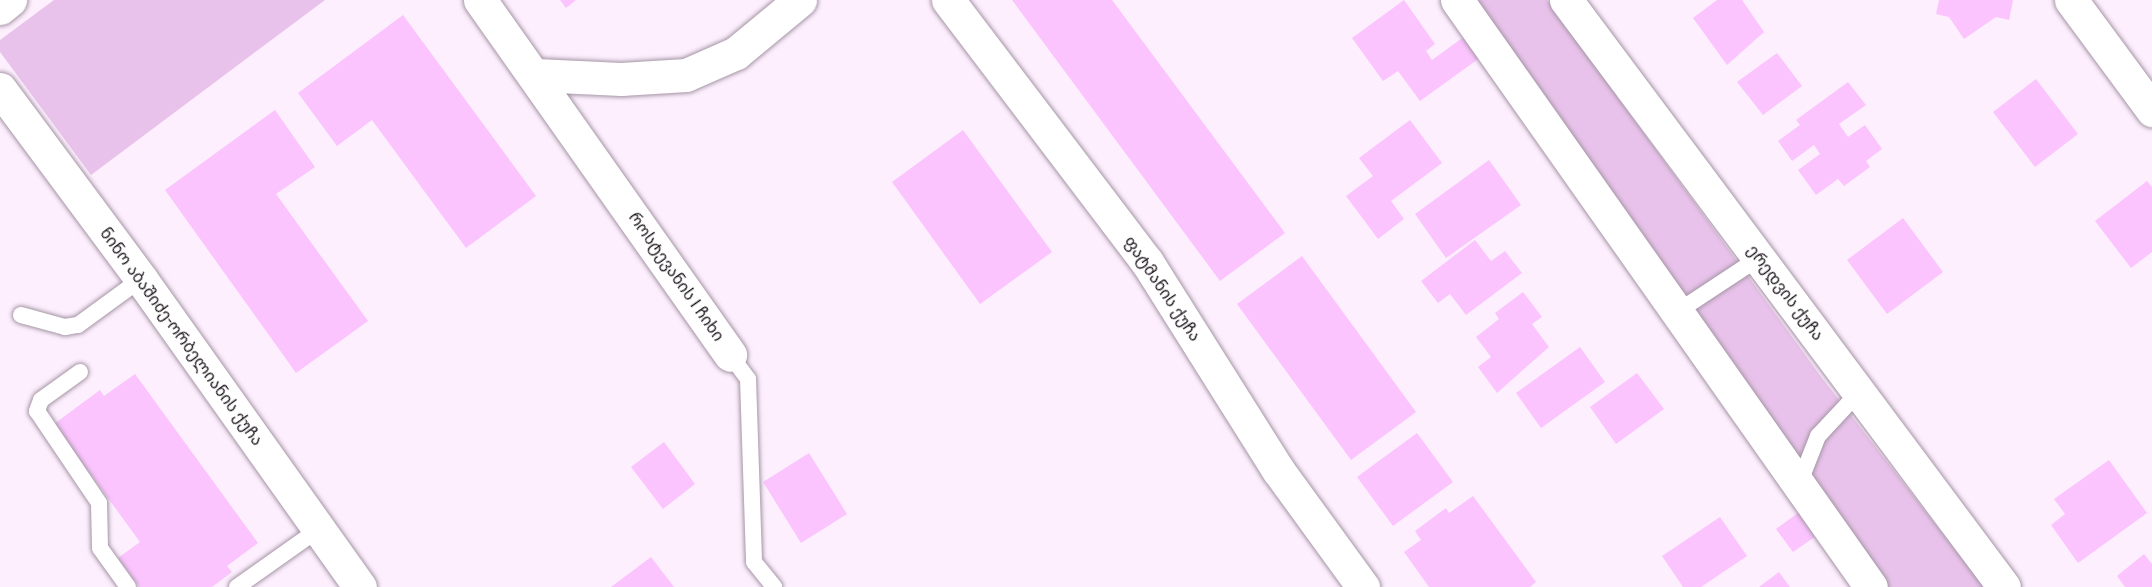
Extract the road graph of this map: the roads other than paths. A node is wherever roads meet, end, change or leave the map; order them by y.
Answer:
1 (10, 0) edge
2 (480, 0) edge
3 (800, 0) edge
4 (948, 0) edge
5 (1457, 0) edge
6 (1566, 0) edge
7 (2072, 0) edge
8 (0, 8) edge
9 (536, 75) junction
10 (0, 89) edge
11 (2152, 110) edge
12 (1759, 258) junction
13 (141, 279) junction
14 (1677, 312) junction
15 (21, 315) dead end
16 (730, 355) joint
17 (80, 372) dead end
18 (1859, 393) junction
19 (1799, 484) junction
20 (319, 529) junction
21 (128, 587) edge
22 (237, 587) edge
23 (360, 587) edge
24 (774, 587) edge
25 (1363, 587) edge
26 (1871, 587) edge
27 (2004, 587) edge

1 - 8 street
2 - 9 street, როსტევანის I ჩიხი
3 - 9 street
4 - 25 street, ფატმანის ქუჩა
5 - 14 street
6 - 12 street, ერედვის ქუჩა
7 - 11 street
9 - 16 street, როსტევანის I ჩიხი
10 - 13 street, ნინო აბაშიძე-ორბელიანის ქუჩა
12 - 14 lane
12 - 18 street, ერედვის ქუჩა
13 - 15 lane
13 - 20 street, ნინო აბაშიძე-ორბელიანის ქუჩა
14 - 19 street
16 - 24 lane, როსტევანის I ჩიხი
17 - 21 lane
18 - 19 lane
18 - 27 street, ერედვის ქუჩა
19 - 26 street
20 - 22 lane
20 - 23 street, ნინო აბაშიძე-ორბელიანის ქუჩა

